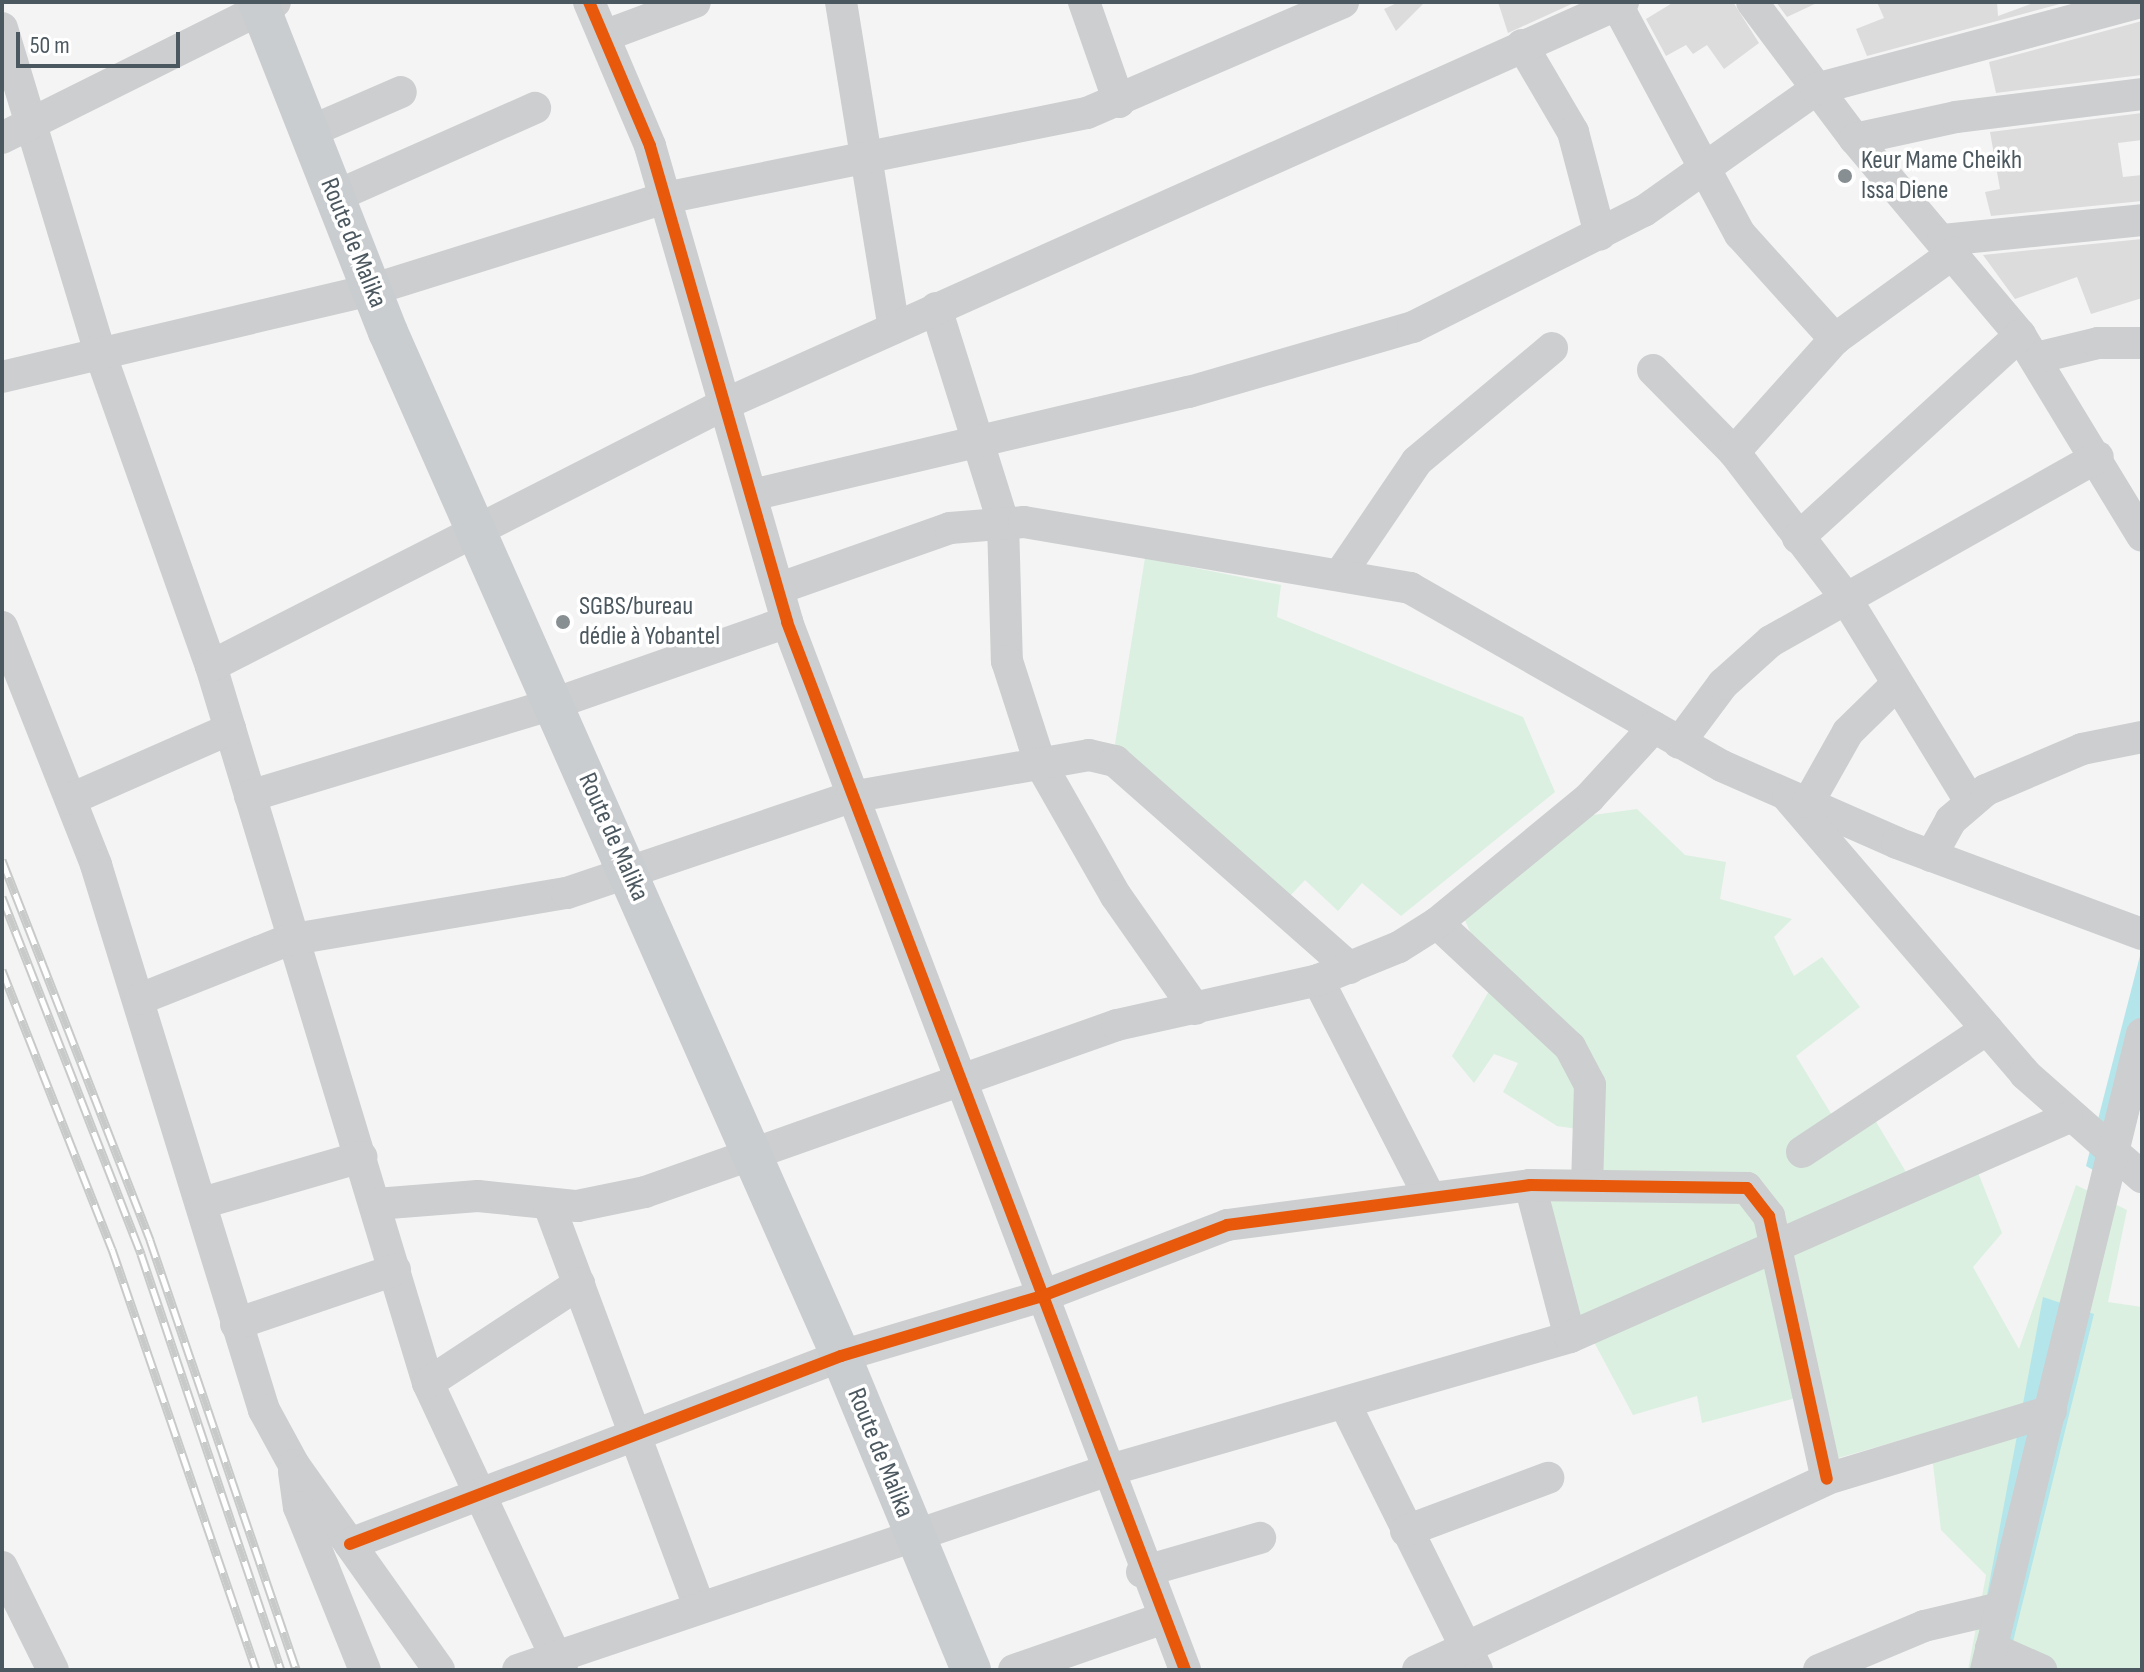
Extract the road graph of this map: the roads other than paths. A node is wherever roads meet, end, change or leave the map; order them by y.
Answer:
1 (589, 2) edge
2 (695, 2) edge
3 (841, 2) edge
4 (1084, 2) edge
5 (1343, 2) edge
6 (1752, 2) edge
7 (2140, 2) edge
8 (1620, 3) edge
9 (264, 5) edge
10 (1549, 15) edge
11 (2, 28) edge
12 (604, 36) junction
13 (1522, 45) junction
14 (1816, 89) junction
15 (401, 92) dead end
16 (2142, 94) edge
17 (1119, 102) junction
18 (535, 108) dead end
19 (32, 127) junction
20 (309, 132) junction
21 (2, 138) edge
22 (1855, 139) junction
23 (867, 154) junction
24 (1703, 169) junction
25 (334, 197) junction
26 (665, 198) junction
27 (2142, 220) edge
28 (1600, 234) junction
29 (1949, 247) junction
30 (371, 290) junction
31 (936, 308) junction
32 (894, 328) junction
33 (1835, 339) junction
34 (2142, 343) edge
35 (2028, 346) junction
36 (1552, 348) dead end
37 (99, 350) junction
38 (1653, 370) dead end
39 (2, 377) edge
40 (725, 404) junction
41 (983, 443) junction
42 (1734, 452) junction
43 (2098, 457) junction
44 (756, 494) junction
45 (1003, 522) junction
46 (478, 535) junction
47 (2142, 536) edge
48 (1798, 538) junction
49 (1341, 573) junction
50 (780, 588) junction
51 (1843, 594) junction
52 (787, 622) junction
53 (2, 627) edge
54 (211, 666) junction
55 (1896, 685) junction
56 (553, 704) junction
57 (230, 729) junction
58 (1666, 735) junction
59 (2142, 737) edge
60 (1040, 763) junction
61 (250, 796) junction
62 (851, 797) junction
63 (71, 799) junction
64 (1797, 799) junction
65 (1969, 800) junction
66 (1931, 856) junction
67 (630, 872) junction
68 (1437, 923) junction
69 (2142, 934) edge
70 (288, 940) junction
71 (1350, 968) junction
72 (1318, 980) junction
73 (140, 999) junction
74 (1195, 1009) junction
75 (1987, 1029) junction
76 (2142, 1034) edge
77 (963, 1075) junction
78 (2067, 1118) junction
79 (1802, 1152) dead end
80 (750, 1153) junction
81 (2112, 1155) junction
82 (361, 1157) junction
83 (2142, 1177) edge
84 (1587, 1184) junction
85 (1530, 1185) junction
86 (1429, 1196) junction
87 (202, 1203) junction
88 (376, 1204) junction
89 (549, 1205) junction
90 (1775, 1248) junction
91 (395, 1270) junction
92 (579, 1284) junction
93 (1045, 1295) junction
94 (236, 1324) junction
95 (1570, 1337) junction
96 (841, 1356) junction
97 (428, 1383) junction
98 (1345, 1404) junction
99 (2051, 1411) junction
100 (638, 1439) junction
101 (294, 1465) junction
102 (1106, 1471) junction
103 (1548, 1478) dead end
104 (1827, 1479) junction
105 (486, 1496) junction
106 (1406, 1531) junction
107 (912, 1535) junction
108 (1260, 1538) dead end
109 (350, 1544) junction
110 (2, 1567) edge
111 (1142, 1572) junction
112 (700, 1608) junction
113 (2000, 1608) junction
114 (1161, 1619) junction
115 (1988, 1659) edge
116 (1470, 1660) edge
117 (559, 1663) edge
118 (53, 1670) edge
119 (365, 1670) edge
120 (439, 1670) edge
121 (518, 1670) edge
122 (971, 1670) edge
123 (1014, 1670) edge
124 (1185, 1670) edge
125 (1418, 1670) edge
126 (1819, 1670) edge
127 (2041, 1670) edge

1 - 12 street
2 - 12 street
3 - 23 street
4 - 17 street
5 - 17 street
6 - 14 street
7 - 14 street
8 - 10 street
8 - 24 street
9 - 19 street
9 - 20 main road, Route de Malika
10 - 13 street
11 - 19 street
12 - 26 street
13 - 28 street
13 - 31 street
14 - 22 street
14 - 24 street
15 - 20 street
16 - 22 street
17 - 23 street
18 - 25 street
19 - 21 street
19 - 37 street
20 - 25 main road, Route de Malika
22 - 29 street
23 - 26 street
23 - 32 street
24 - 28 street
24 - 33 street
25 - 30 main road, Route de Malika
26 - 30 street
26 - 40 street
27 - 29 street
28 - 41 street
29 - 33 street
29 - 35 street
30 - 37 street
30 - 46 main road, Route de Malika
31 - 32 street
31 - 41 street
32 - 40 street
33 - 42 street
34 - 35 street
35 - 43 street
35 - 48 street
36 - 49 street
37 - 39 street
37 - 54 street
38 - 42 street
40 - 44 street
40 - 46 street
41 - 44 street
41 - 45 street
42 - 48 street
43 - 47 street
43 - 51 street
44 - 50 street
45 - 49 street
45 - 50 street
45 - 60 street
46 - 54 street
46 - 56 main road, Route de Malika
48 - 51 street
49 - 58 street
50 - 52 street
51 - 55 street
51 - 58 street
52 - 56 street
52 - 62 street
53 - 63 street
54 - 57 street
55 - 64 street
55 - 65 street
56 - 61 street
56 - 67 main road, Route de Malika
57 - 61 street
57 - 63 street
58 - 64 street
58 - 68 street
59 - 65 street
60 - 62 street
60 - 71 street
60 - 74 street
61 - 70 street
62 - 67 street
62 - 77 street
63 - 73 street
64 - 66 street
64 - 75 street
65 - 66 street
66 - 69 street
67 - 70 street
67 - 80 main road, Route de Malika
68 - 71 street
68 - 84 street
70 - 73 street
70 - 82 street
71 - 72 street
72 - 74 street
72 - 86 street
73 - 87 street
74 - 77 street
75 - 78 street
75 - 79 street
76 - 81 street
77 - 80 street
77 - 93 street
78 - 81 street
78 - 90 street
80 - 89 street
80 - 96 main road, Route de Malika
81 - 83 street
81 - 99 street
82 - 87 street
82 - 88 street
84 - 85 street
84 - 90 street
85 - 86 street
85 - 95 street
86 - 93 street
87 - 94 street
88 - 89 street
88 - 91 street
89 - 92 street
90 - 95 street
90 - 104 street
91 - 94 street
91 - 97 street
92 - 97 street
92 - 100 street
93 - 96 street
93 - 102 street
94 - 101 street
95 - 98 street
96 - 100 street
96 - 107 main road, Route de Malika
97 - 105 street
98 - 102 street
98 - 106 street
99 - 104 street
99 - 113 street
100 - 105 street
100 - 112 street
101 - 109 street
101 - 119 street
102 - 107 street
102 - 111 street
103 - 106 street
104 - 116 street
105 - 109 street
105 - 117 street
106 - 116 street
107 - 112 street
107 - 122 main road, Route de Malika
108 - 111 street
109 - 120 street
110 - 118 street
111 - 114 street
112 - 117 street
113 - 115 street
113 - 126 street
114 - 123 street
114 - 124 street
115 - 127 street
116 - 125 street
117 - 121 street

